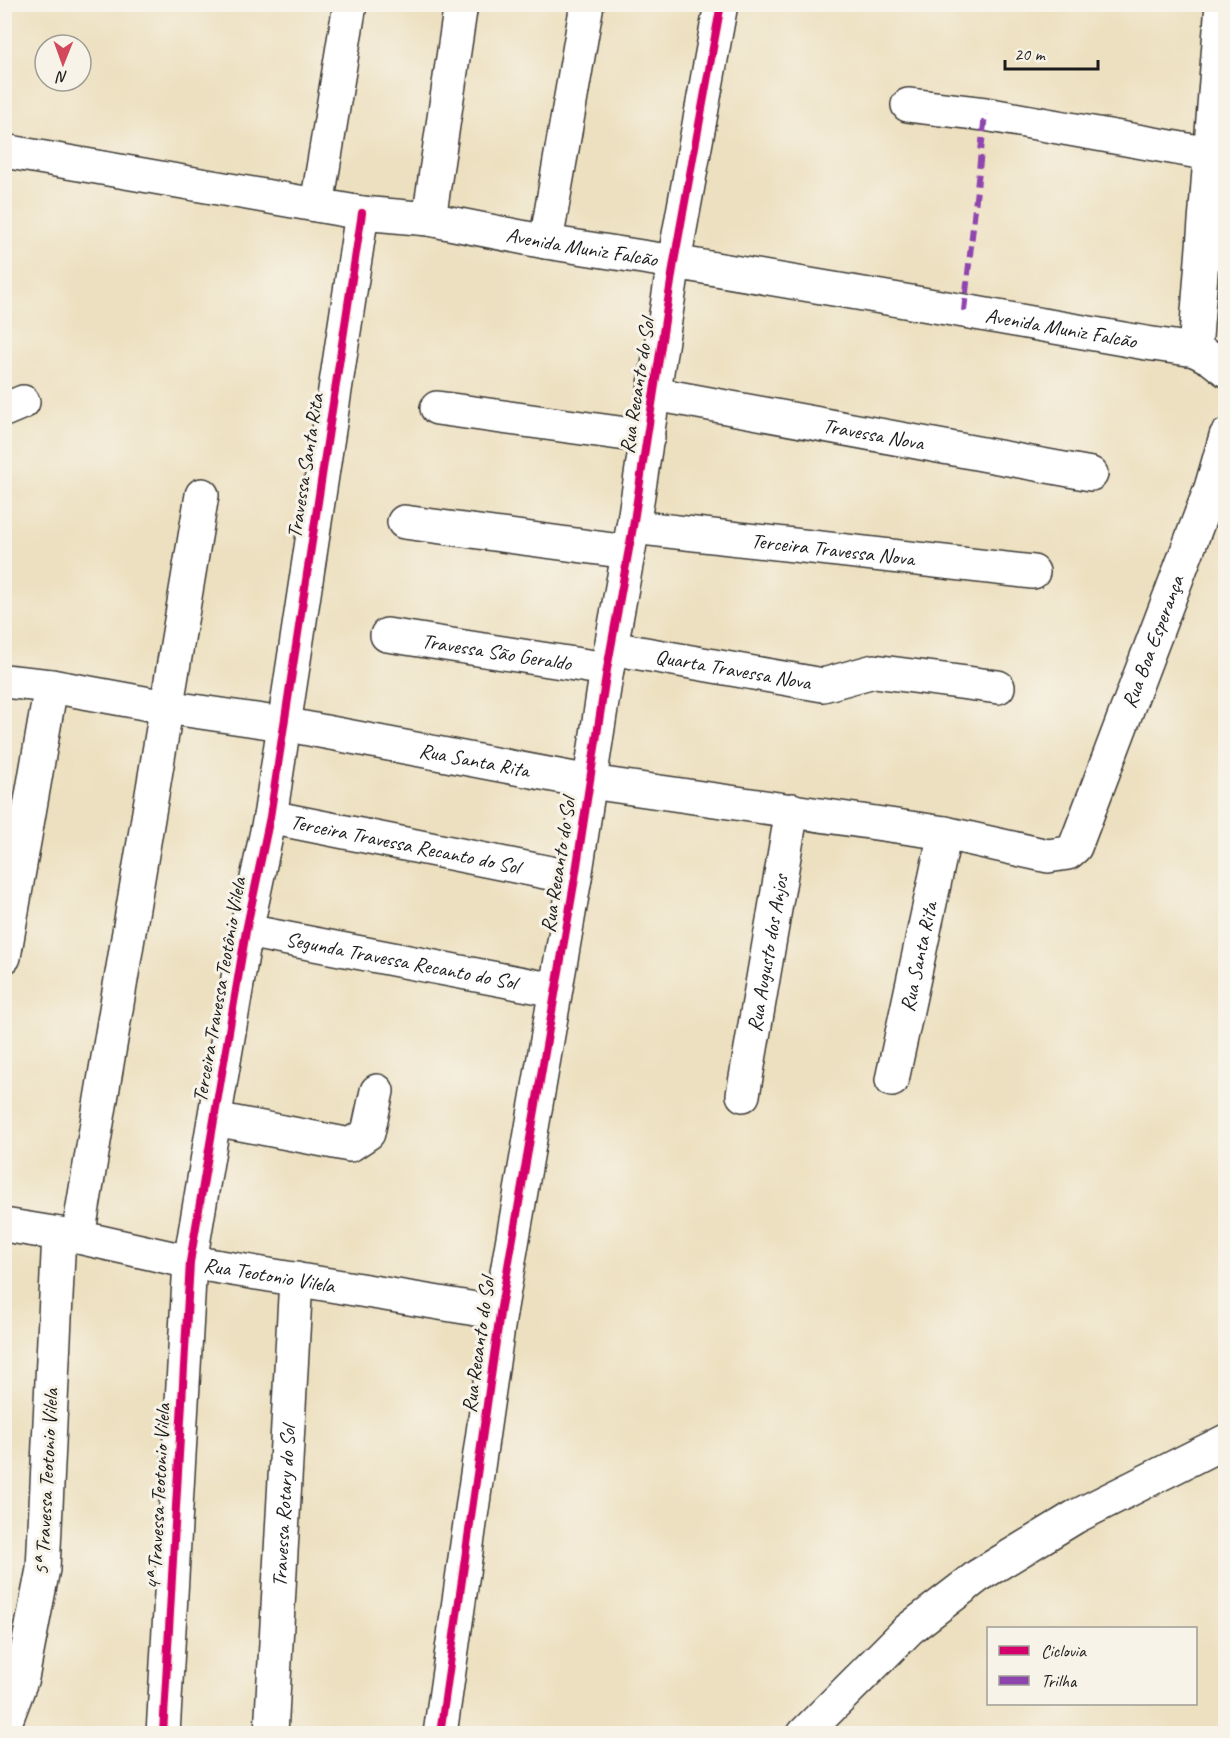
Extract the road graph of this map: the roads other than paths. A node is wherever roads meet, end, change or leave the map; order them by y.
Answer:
1 (350, 4) edge
2 (461, 4) edge
3 (587, 4) edge
4 (721, 4) edge
5 (1222, 17) edge
6 (908, 105) dead end
7 (4, 151) edge
8 (1218, 154) edge
9 (317, 205) junction
10 (362, 213) junction
11 (429, 219) junction
12 (546, 242) junction
13 (674, 262) junction
14 (1195, 350) junction
15 (1226, 370) edge
16 (655, 394) junction
17 (437, 408) dead end
18 (1226, 436) edge
19 (648, 437) junction
20 (1091, 474) dead end
21 (1218, 490) edge
22 (202, 495) dead end
23 (404, 522) dead end
24 (631, 540) junction
25 (1033, 572) dead end
26 (387, 635) dead end
27 (609, 659) junction
28 (4, 681) edge
29 (51, 686) junction
30 (998, 687) dead end
31 (166, 707) junction
32 (283, 724) junction
33 (590, 782) junction
34 (792, 810) junction
35 (270, 817) junction
36 (945, 833) junction
37 (1075, 847) joint
38 (575, 878) junction
39 (246, 930) junction
40 (4, 957) edge
41 (555, 990) junction
42 (892, 1080) dead end
43 (377, 1091) dead end
44 (743, 1095) dead end
45 (215, 1119) junction
46 (4, 1225) edge
47 (68, 1236) junction
48 (190, 1262) junction
49 (296, 1279) junction
50 (500, 1313) junction
51 (1226, 1441) edge
52 (4, 1726) edge
53 (163, 1734) edge
54 (271, 1734) edge
55 (440, 1734) edge
56 (804, 1734) edge

1 - 9 street
2 - 11 street
3 - 12 street
4 - 13 street, Rua Recanto do Sol
5 - 8 street
6 - 8 street
7 - 9 street, Avenida Muniz Falcão
8 - 14 street
9 - 10 street, Avenida Muniz Falcão
10 - 11 street, Avenida Muniz Falcão
10 - 32 street, Travessa Santa Rita
11 - 12 street, Avenida Muniz Falcão
12 - 13 street, Avenida Muniz Falcão
13 - 14 street, Avenida Muniz Falcão
13 - 16 street, Rua Recanto do Sol
14 - 15 street
16 - 19 street, Rua Recanto do Sol
16 - 20 street, Travessa Nova
17 - 19 street
18 - 21 street, Rua Boa Esperança
19 - 24 street, Rua Recanto do Sol
21 - 37 street, Rua Boa Esperança
22 - 31 street
23 - 24 street, Terceira Travessa Nova
24 - 25 street, Terceira Travessa Nova
24 - 27 street, Rua Recanto do Sol
26 - 27 street, Travessa São Geraldo
27 - 30 street, Quarta Travessa Nova
27 - 33 street, Rua Recanto do Sol
28 - 29 street, Rua Santa Rita
29 - 31 street, Rua Santa Rita
29 - 40 street
31 - 32 street, Rua Santa Rita
31 - 47 street
32 - 33 street, Rua Santa Rita
32 - 35 street, Terceira Travessa Teotônio Vilela
33 - 34 street, Rua Santa Rita
33 - 38 street, Rua Recanto do Sol
34 - 36 street, Rua Santa Rita
34 - 44 street, Rua Augusto dos Anjos
35 - 38 street, Terceira Travessa Recanto do Sol
35 - 39 street, Terceira Travessa Teotônio Vilela
36 - 37 street, Rua Santa Rita
36 - 42 street, Rua Santa Rita
38 - 41 street, Rua Recanto do Sol
39 - 41 street, Segunda Travessa Recanto do Sol
39 - 45 street, Terceira Travessa Teotônio Vilela
41 - 50 street, Rua Recanto do Sol
43 - 45 street, Terceira Travessa Teotônio Vilela
45 - 48 street, Terceira Travessa Teotônio Vilela
46 - 47 street, Rua Teotonio Vilela
47 - 48 street, Rua Teotonio Vilela
47 - 52 street, 5ª Travessa Teotonio Vilela
48 - 49 street, Rua Teotonio Vilela
48 - 53 street, 4ª Travessa Teotonio Vilela
49 - 50 street, Rua Teotonio Vilela
49 - 54 street, Travessa Rotary do Sol
50 - 55 street, Rua Recanto do Sol
51 - 56 street

